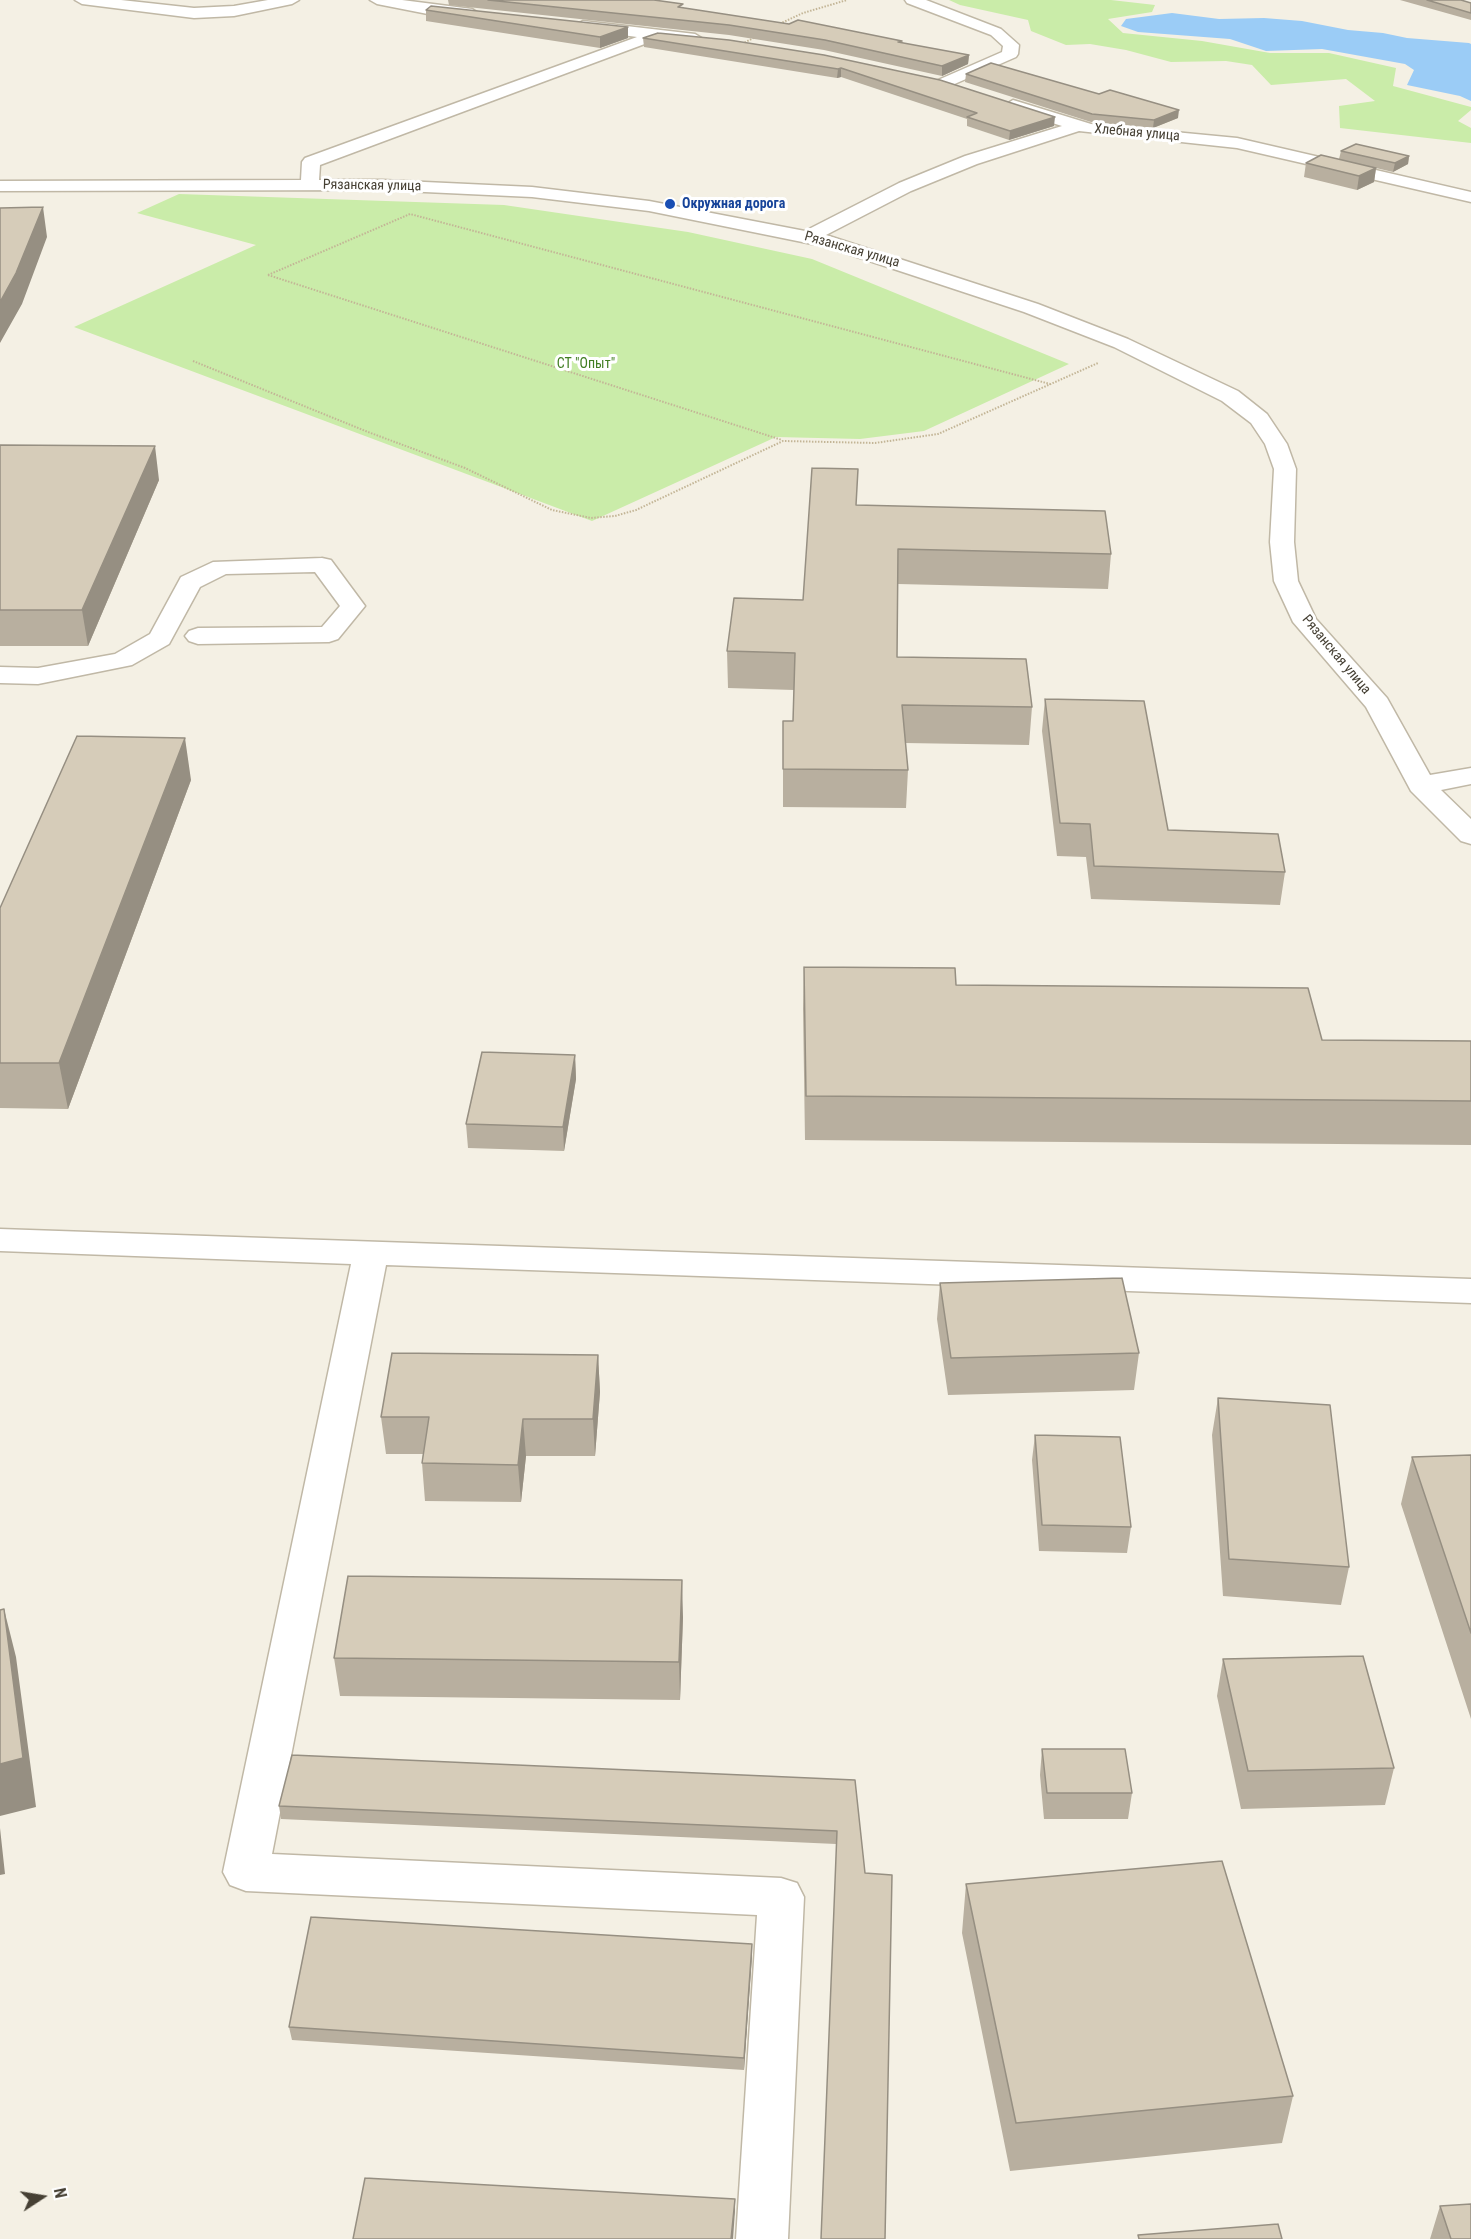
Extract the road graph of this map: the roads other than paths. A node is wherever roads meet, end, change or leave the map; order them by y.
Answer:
1 (82, 0) edge
2 (292, 0) edge
3 (377, 0) edge
4 (912, 0) edge
5 (483, 15) edge
6 (572, 24) edge
7 (657, 36) junction
8 (742, 44) edge
9 (967, 90) edge
10 (1000, 101) edge
11 (1079, 126) junction
12 (310, 185) junction
13 (0, 186) edge
14 (1471, 197) edge
15 (808, 237) junction
16 (198, 636) dead end
17 (0, 675) edge
18 (1471, 776) edge
19 (1421, 785) junction
20 (1471, 835) edge
21 (0, 1240) edge
22 (370, 1253) junction
23 (1471, 1291) edge
24 (762, 2239) edge

1 - 2 street
3 - 5 street
4 - 9 street
6 - 7 street
7 - 8 street
7 - 12 street
10 - 11 street, Хлебная улица
11 - 14 street, Хлебная улица
11 - 15 street
12 - 13 street, Рязанская улица
12 - 15 street, Рязанская улица
15 - 19 street, Рязанская улица
16 - 17 street
18 - 19 street
19 - 20 street, Рязанская улица
21 - 22 street
22 - 23 street
22 - 24 street

